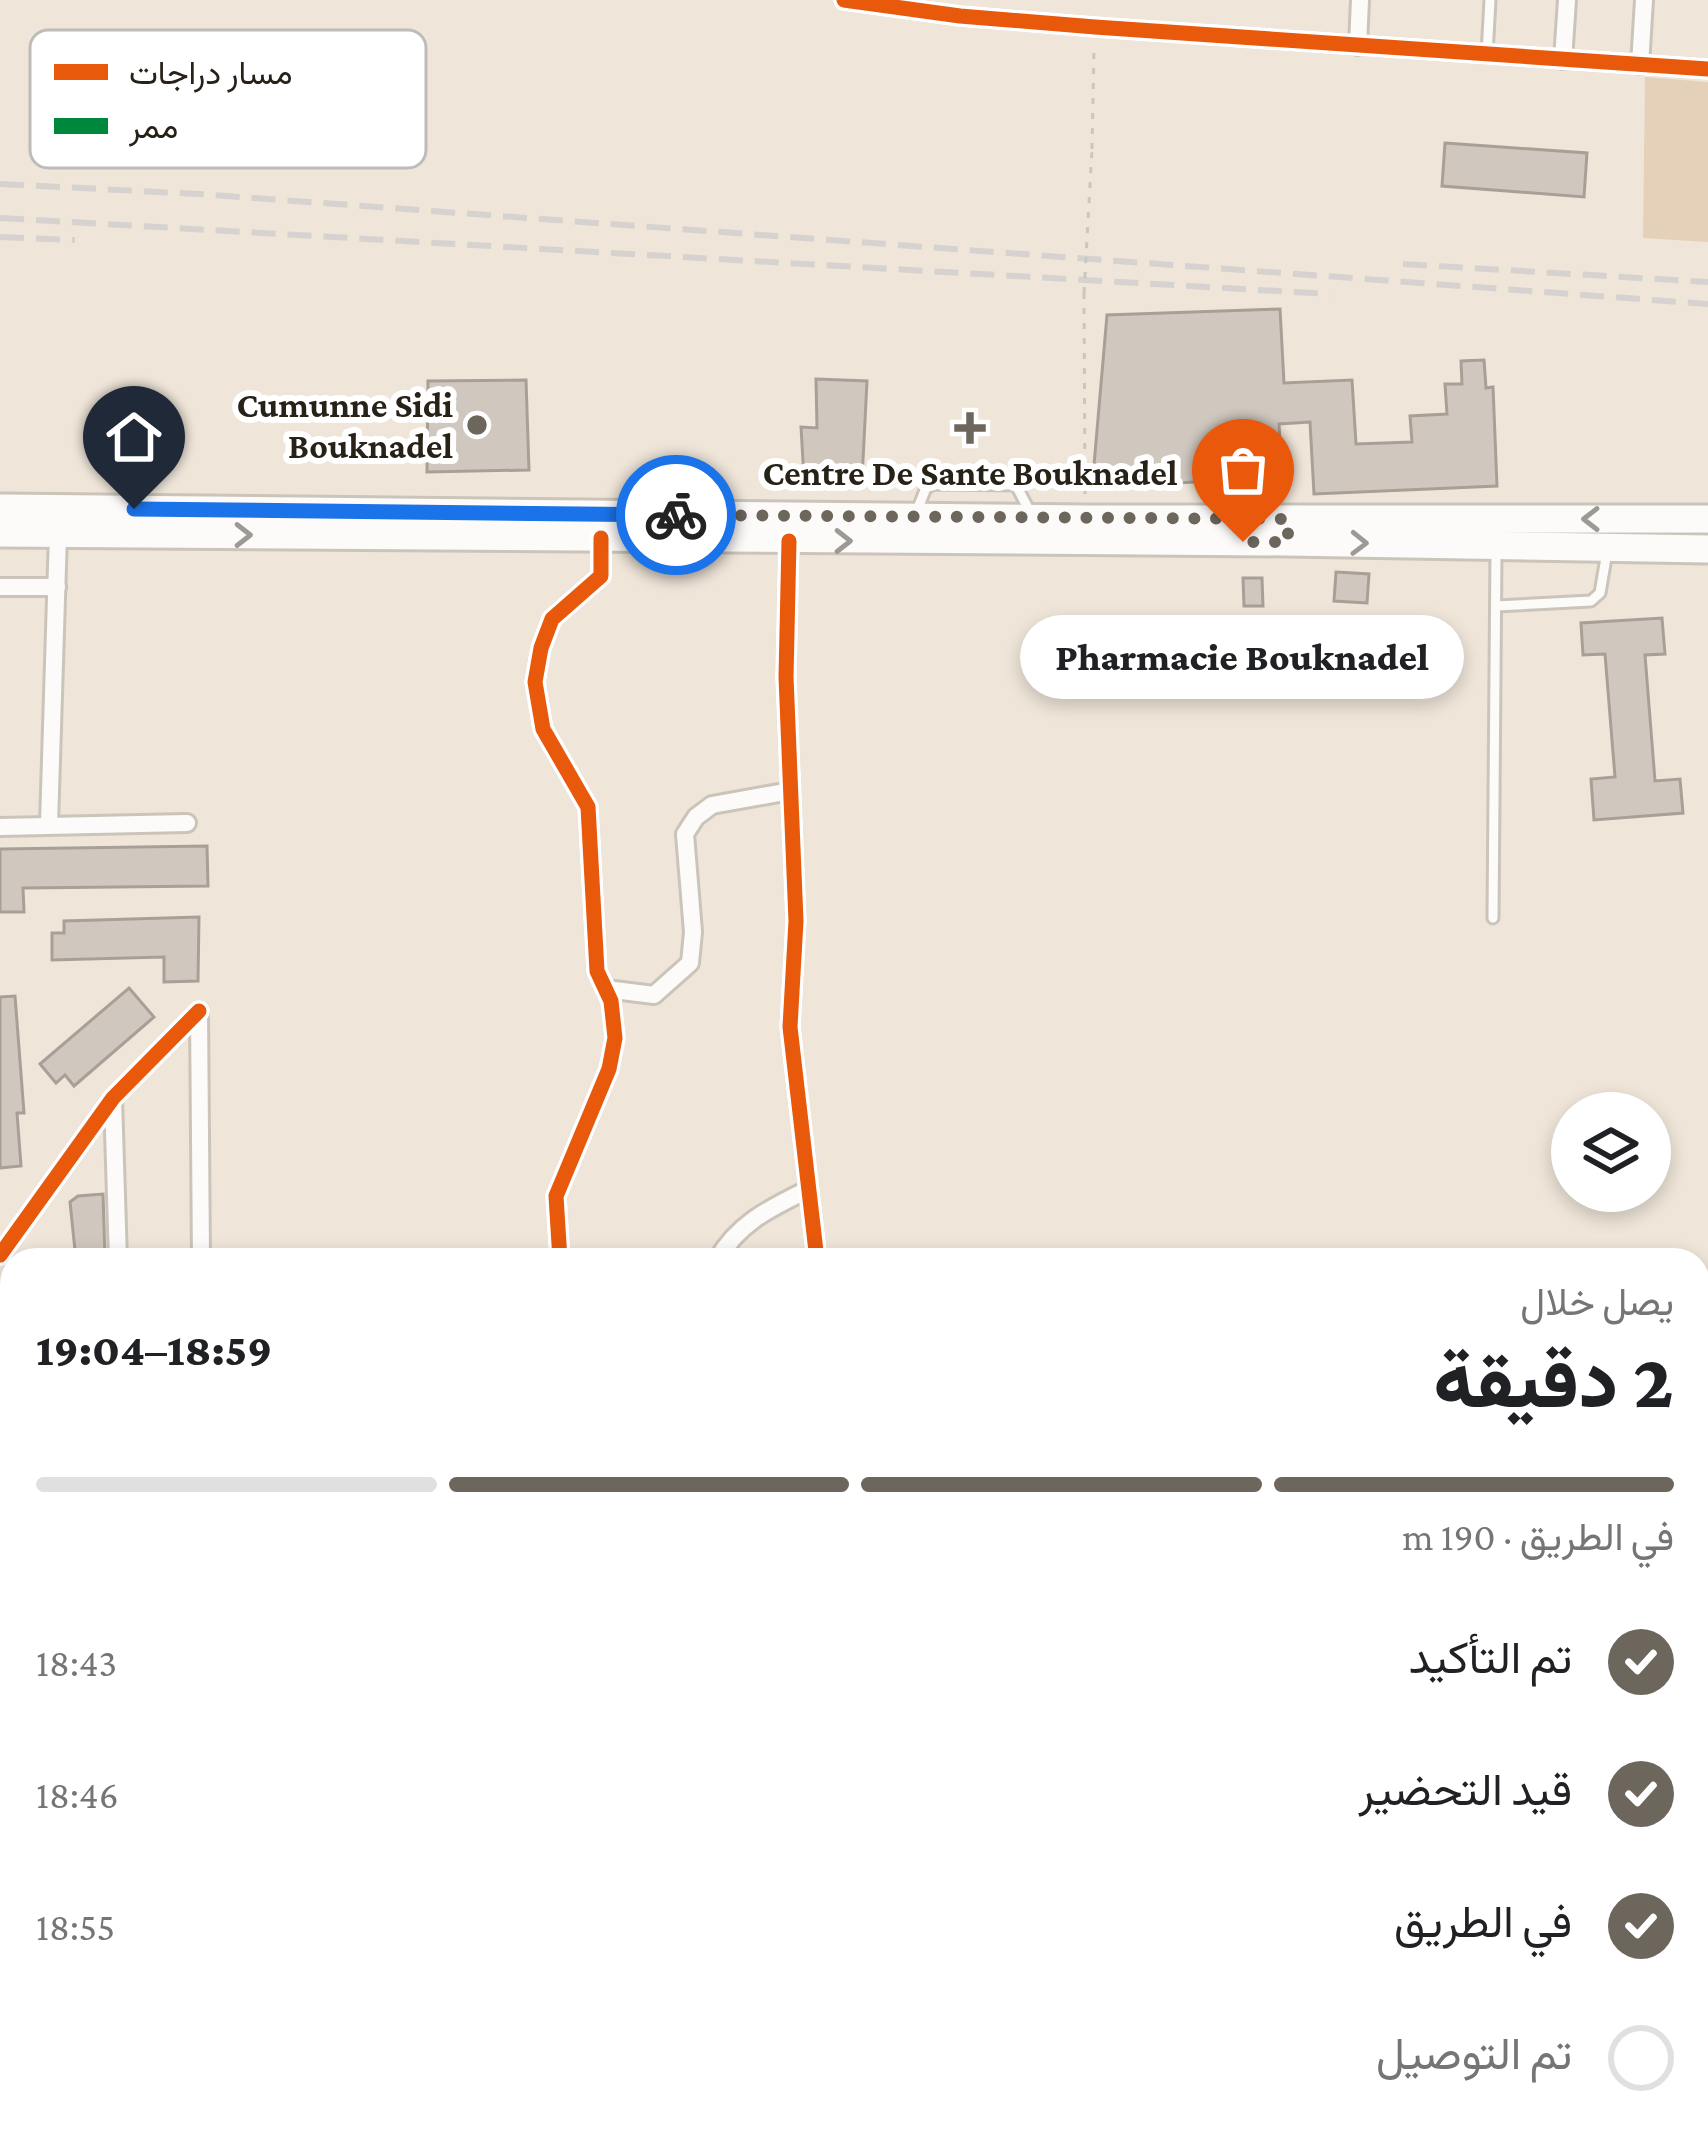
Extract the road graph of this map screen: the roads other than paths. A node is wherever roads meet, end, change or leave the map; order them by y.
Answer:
1 (844, 0) edge
2 (1360, 0) edge
3 (1490, 0) edge
4 (1568, 0) edge
5 (1644, 0) edge
6 (870, 2) edge
7 (1358, 46) junction
8 (1487, 54) junction
9 (1563, 60) junction
10 (1640, 65) junction
11 (1708, 69) edge
12 (0, 508) edge
13 (1708, 519) edge
14 (645, 527) junction
15 (1032, 530) junction
16 (1288, 530) junction
17 (1495, 532) junction
18 (0, 533) edge
19 (58, 534) junction
20 (602, 538) junction
21 (789, 541) junction
22 (1608, 547) junction
23 (1708, 549) edge
24 (0, 586) edge
25 (56, 587) junction
26 (1496, 605) junction
27 (790, 791) junction
28 (187, 823) dead end
29 (49, 824) junction
30 (0, 827) edge
31 (1493, 918) dead end
32 (606, 989) junction
33 (113, 1098) junction
34 (808, 1190) junction
35 (5, 1248) edge
36 (118, 1248) edge
37 (201, 1248) edge
38 (559, 1248) edge
39 (724, 1248) edge
40 (815, 1248) edge

1 - 6 street
2 - 7 street
3 - 8 lane
4 - 9 street
5 - 10 street
6 - 7 street
7 - 8 street
8 - 9 street
9 - 10 street
10 - 11 street
12 - 14 main road
13 -> 17 main road
14 - 15 main road
14 - 20 main road
14 - 21 main road
15 - 16 main road
15 - 16 main road
21 -> 15 main road
16 - 17 main road
17 - 22 main road
17 - 26 lane
18 - 19 main road
19 -> 20 main road
19 - 25 street
20 - 32 street
21 - 27 street
22 - 23 main road
22 - 26 lane
24 - 25 street
25 - 29 street
26 - 31 lane
27 - 32 street
27 - 34 street
28 - 29 street
29 - 30 street
32 - 38 street
33 - 35 street
33 - 36 street
33 - 37 street
34 - 39 street
34 - 40 street

